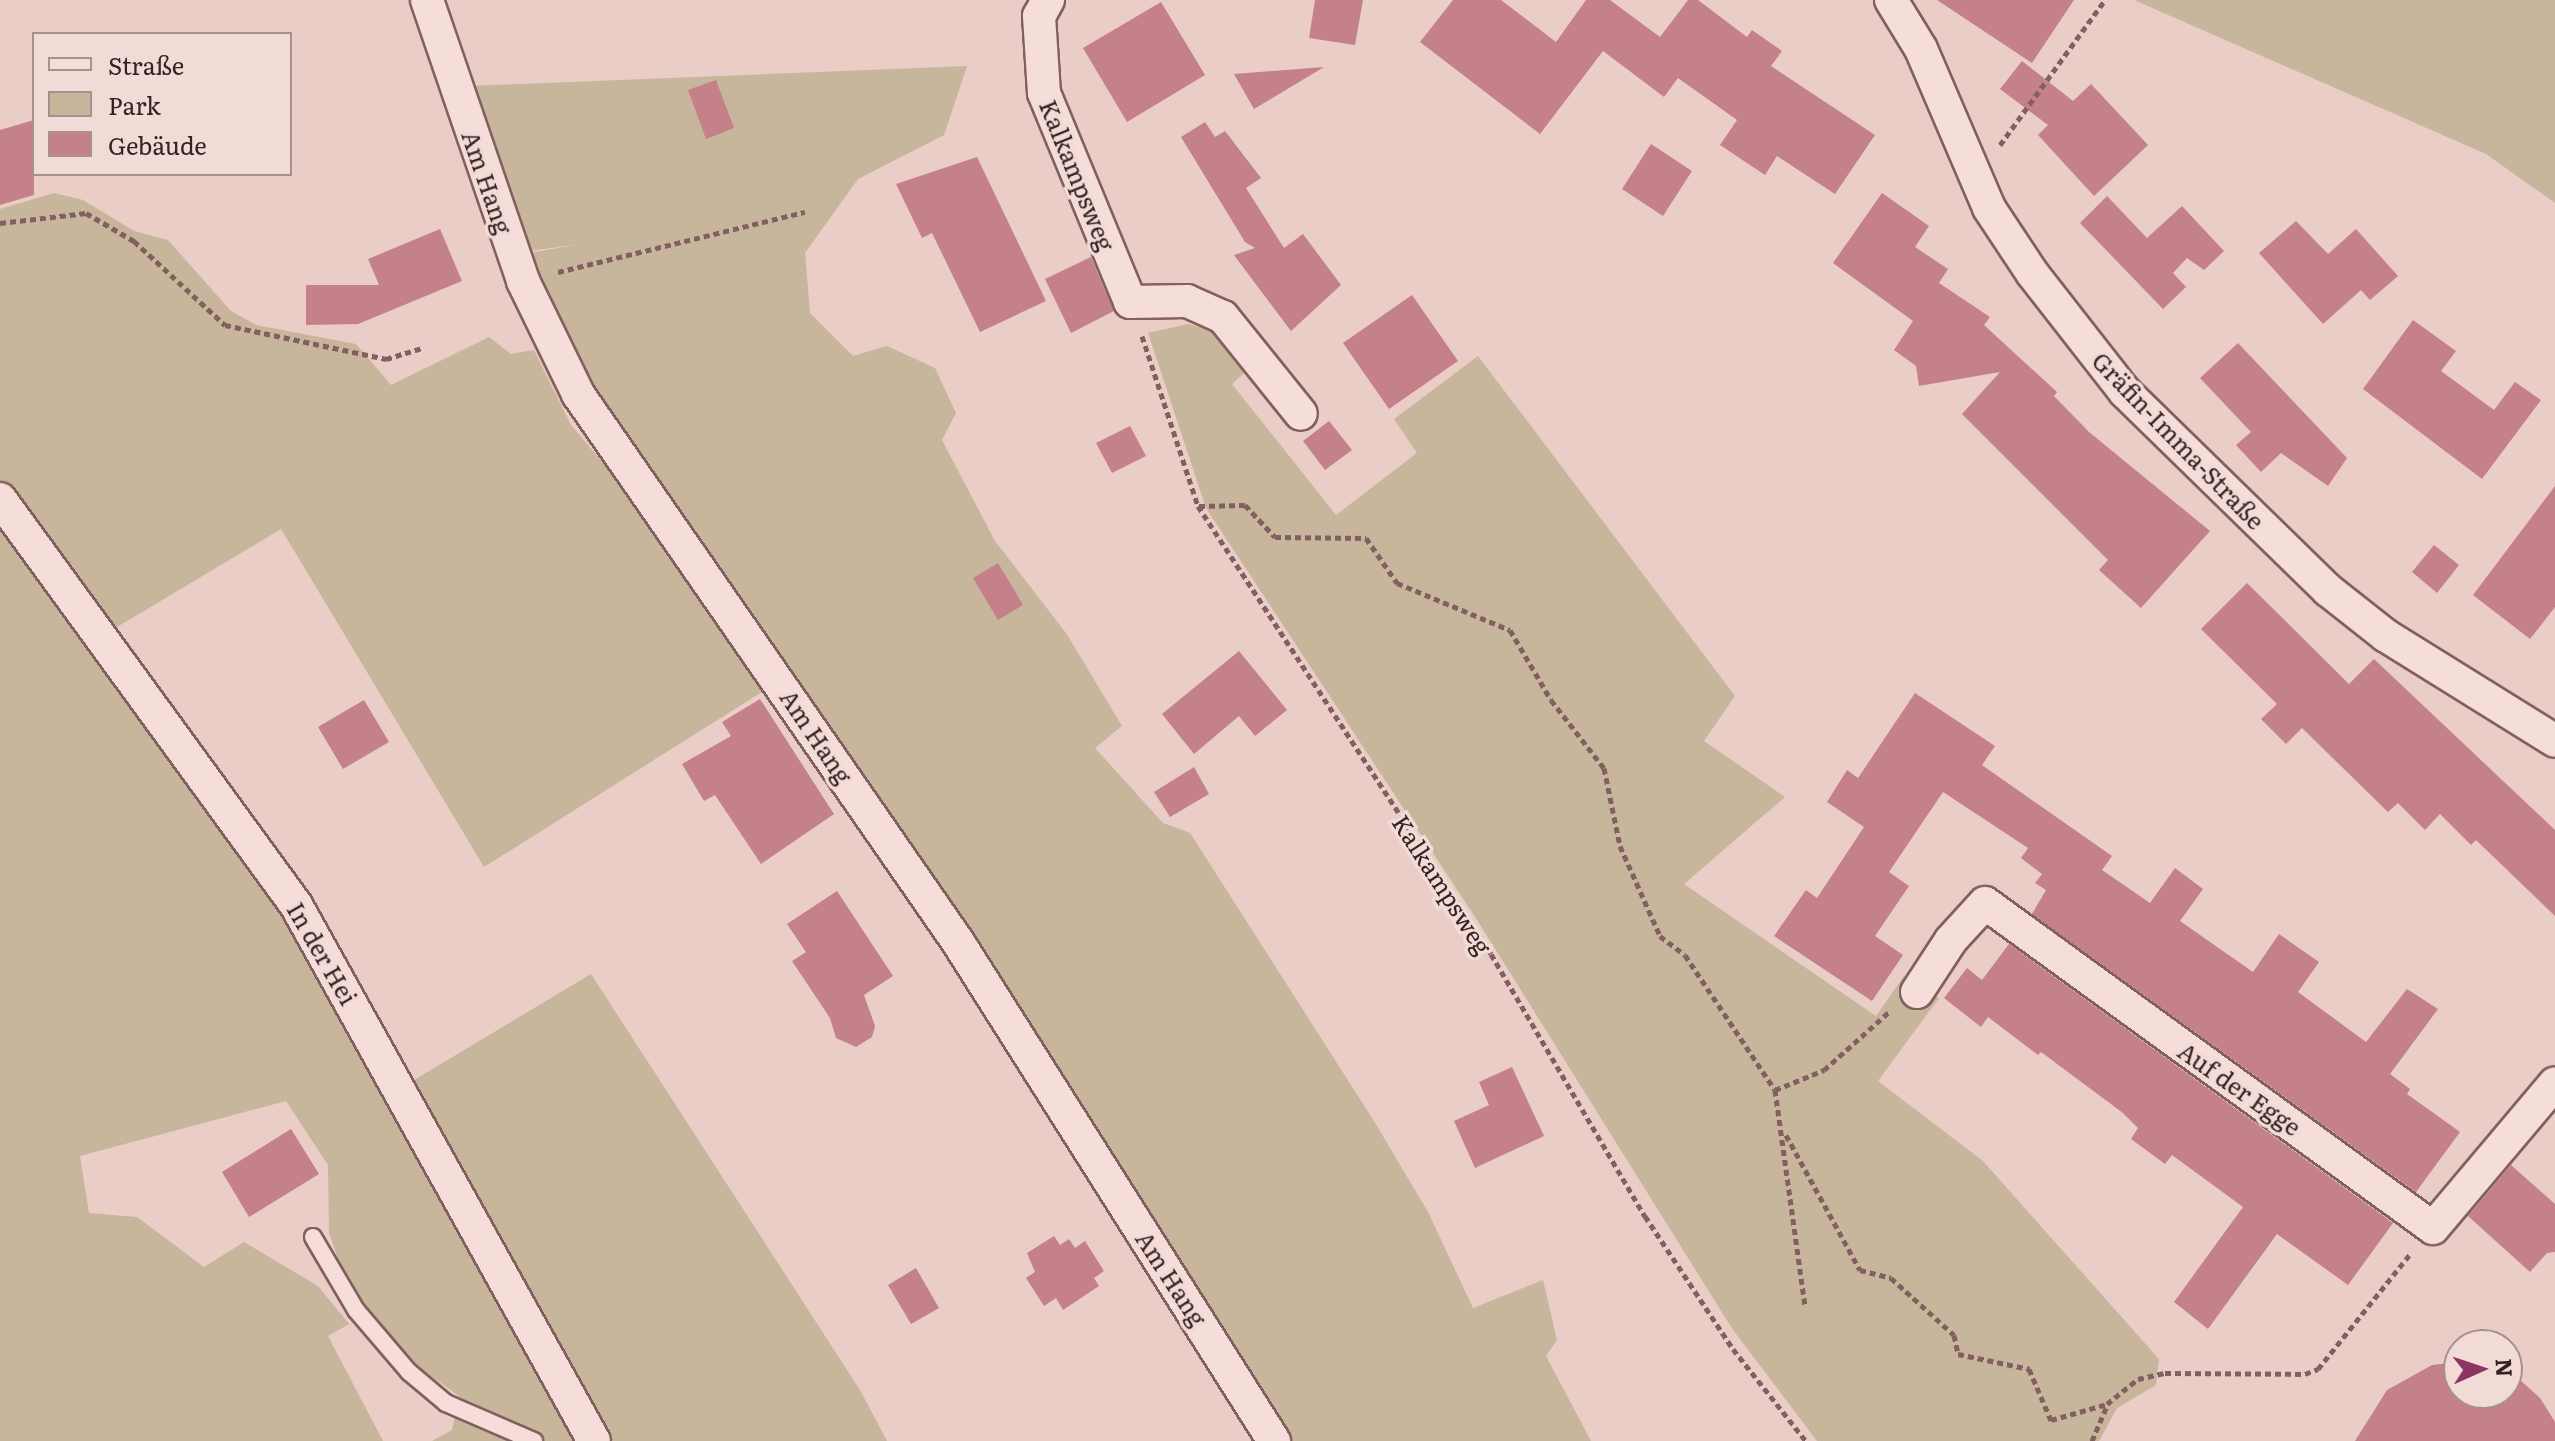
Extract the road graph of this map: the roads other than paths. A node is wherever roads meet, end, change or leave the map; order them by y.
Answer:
1 (427, 0) edge
2 (1048, 0) edge
3 (1891, 0) edge
4 (1301, 414) dead end
5 (0, 499) edge
6 (2555, 741) edge
7 (1917, 992) road end
8 (2555, 1083) edge
9 (313, 1237) dead end
10 (534, 1441) edge
11 (594, 1441) edge
12 (1274, 1441) edge

1 - 12 street, Am Hang
2 - 4 street, Kalkampsweg
3 - 6 street, Gräfin-Imma-Straße
5 - 11 street, In der Hei
7 - 8 street, Auf der Egge
9 - 10 lane

